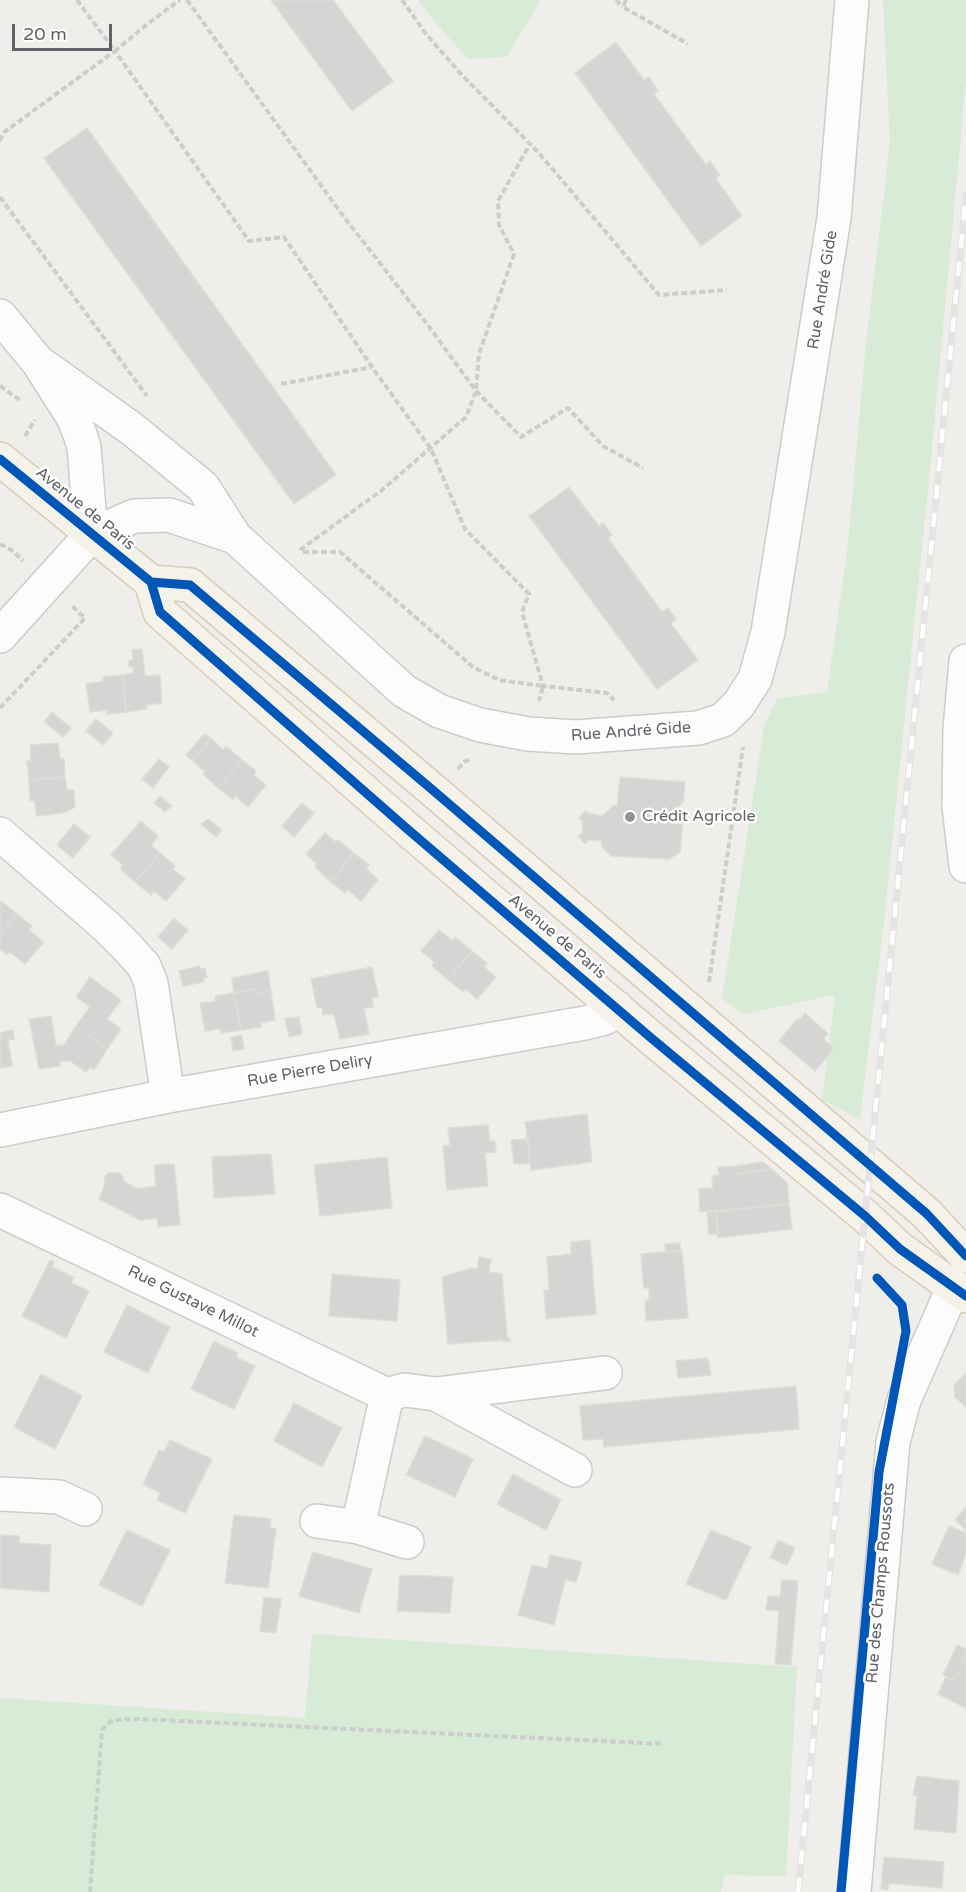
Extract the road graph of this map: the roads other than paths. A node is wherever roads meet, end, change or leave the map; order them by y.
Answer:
1 (852, 0) edge
2 (6, 336) edge
3 (38, 362) junction
4 (0, 459) edge
5 (91, 535) junction
6 (235, 537) junction
7 (151, 582) junction
8 (0, 636) edge
9 (966, 661) edge
10 (963, 780) edge
11 (0, 834) edge
12 (966, 866) edge
13 (616, 1007) junction
14 (168, 1096) junction
15 (0, 1130) edge
16 (0, 1210) edge
17 (966, 1253) edge
18 (960, 1291) edge
19 (605, 1373) dead end
20 (436, 1394) junction
21 (387, 1395) junction
22 (575, 1470) dead end
23 (0, 1494) edge
24 (85, 1509) dead end
25 (317, 1521) dead end
26 (358, 1527) junction
27 (407, 1542) dead end
28 (854, 1892) edge

1 - 6 street, Rue André Gide
2 - 3 street
3 - 5 street
3 - 6 street
4 - 5 main road, Avenue de Paris
5 - 6 street, Rue André Gide
5 - 7 main road, Avenue de Paris
5 - 8 street
7 - 13 main road, Avenue de Paris
7 - 17 main road, Avenue de Paris
9 - 10 street
10 - 12 street
11 - 14 street
13 - 14 street, Rue Pierre Deliry
13 - 18 main road, Avenue de Paris
14 - 15 street, Rue Pierre Deliry
16 - 21 street, Rue Gustave Millot
18 - 28 street, Rue des Champs Roussots
19 - 20 street
20 - 21 street
20 - 22 street
21 - 26 street
23 - 24 street
25 - 26 street
26 - 27 street

